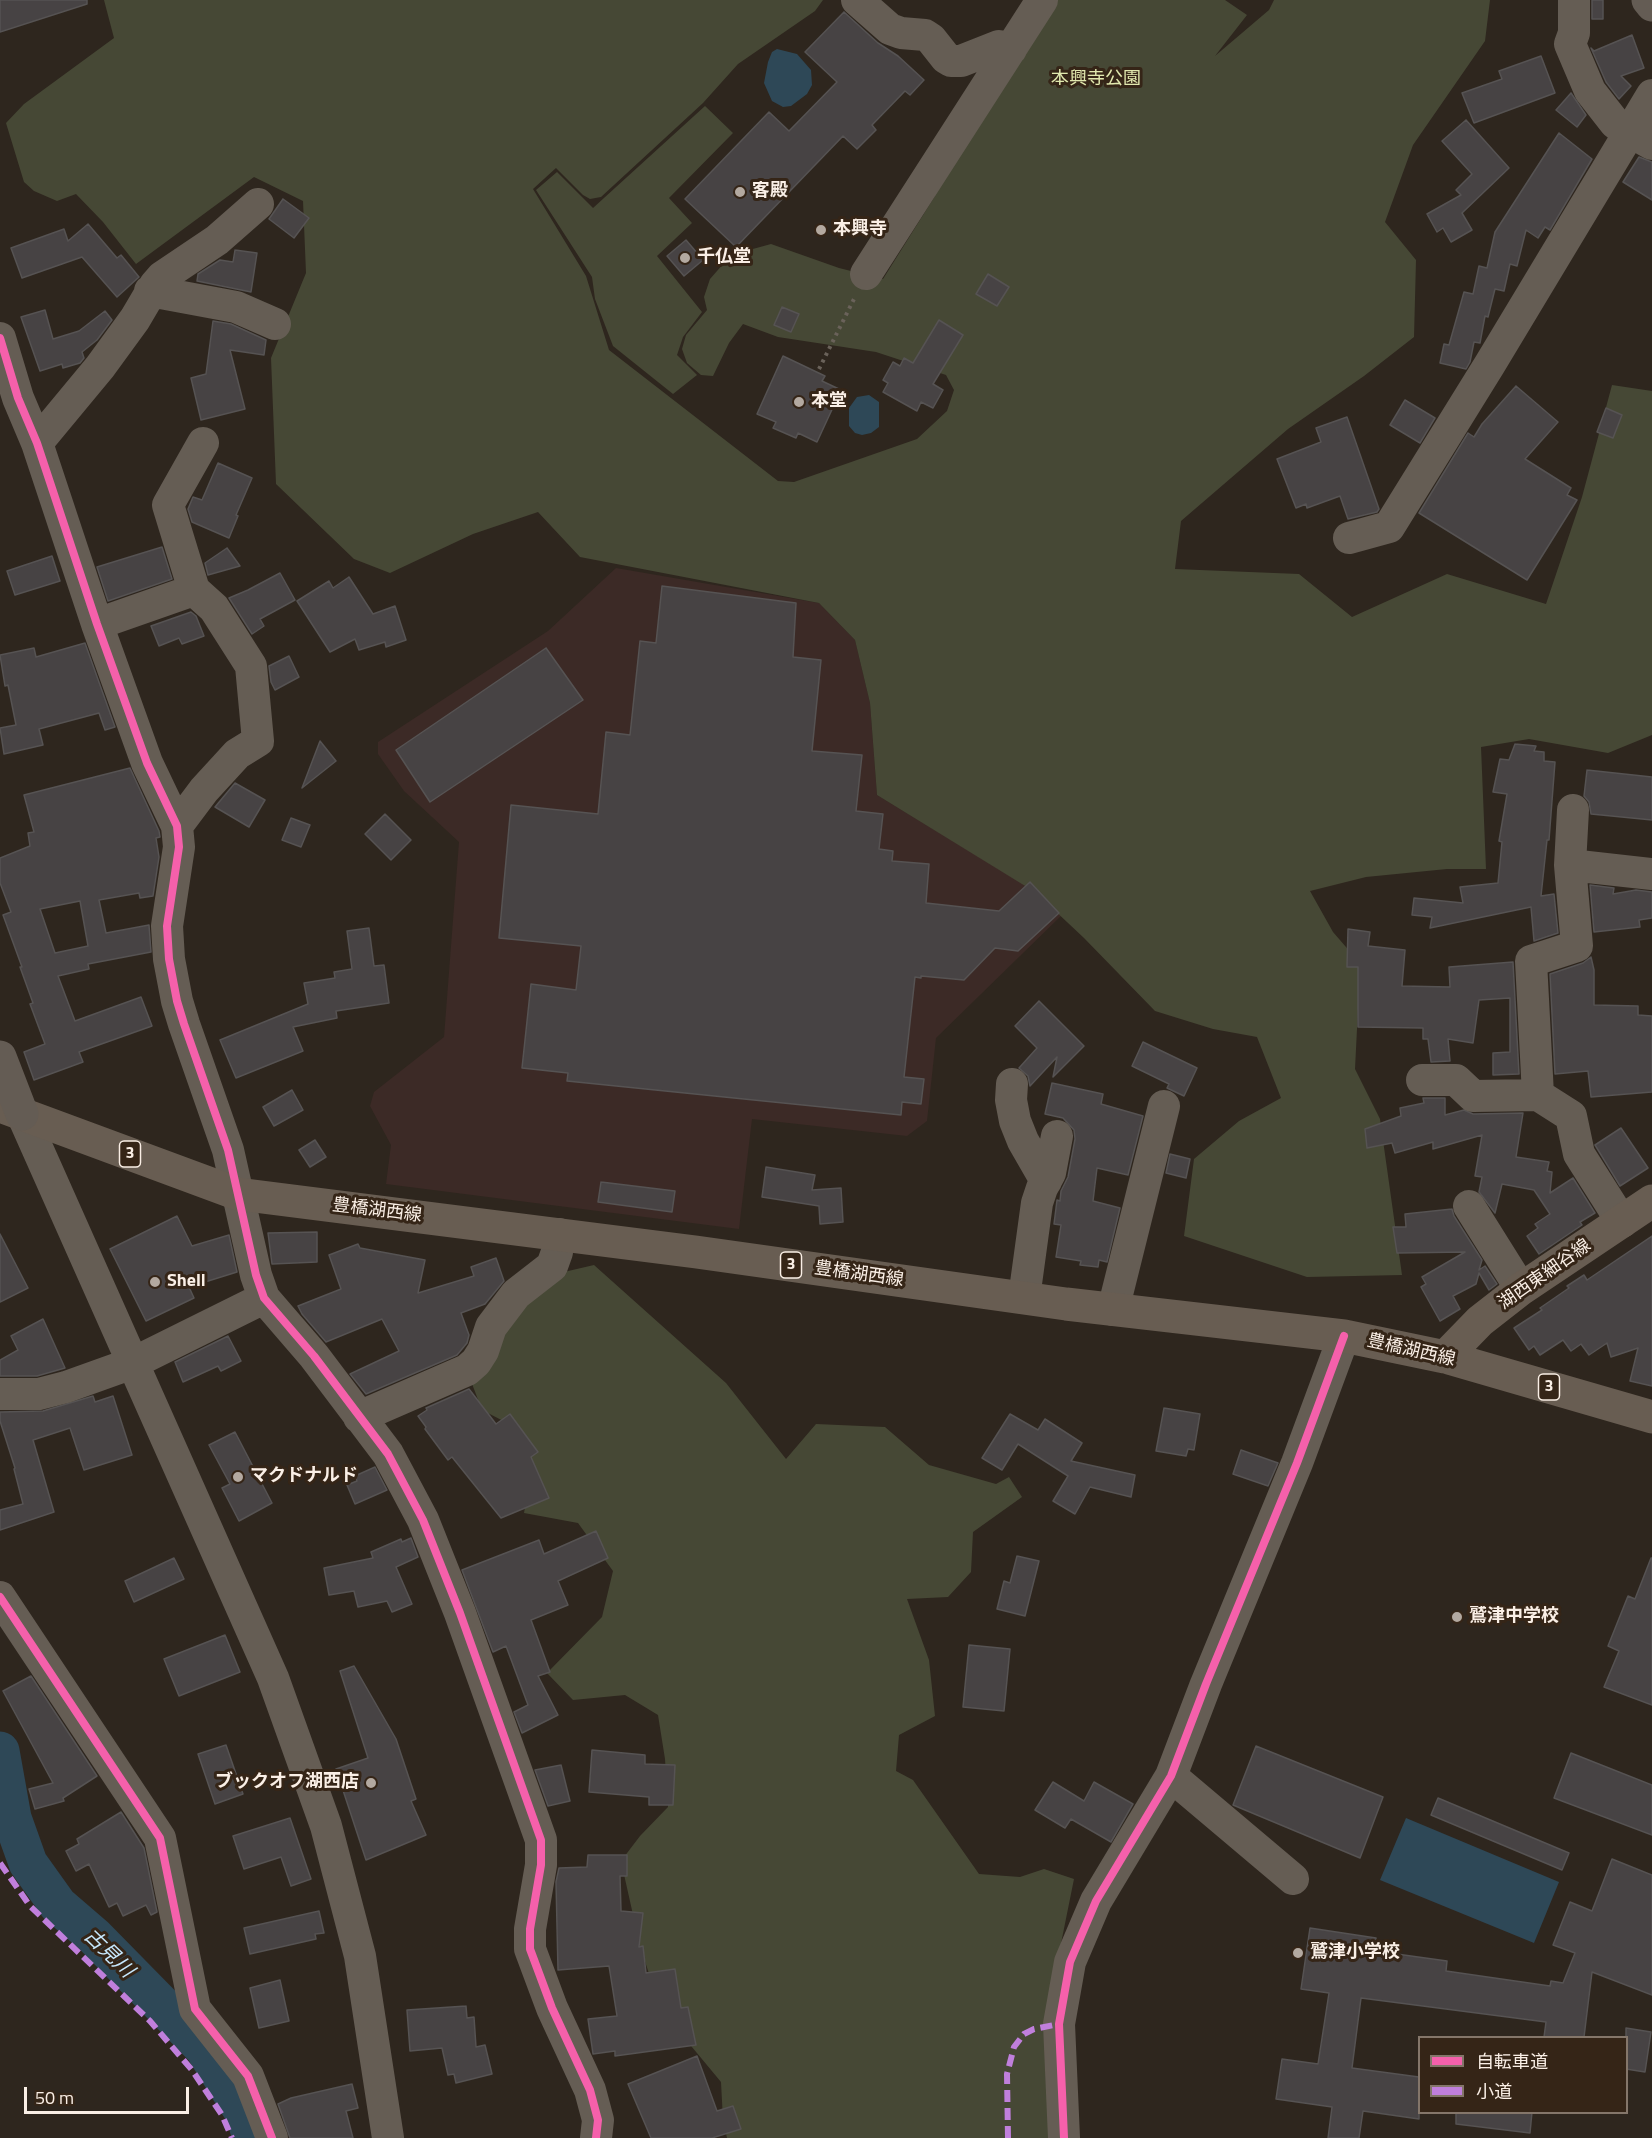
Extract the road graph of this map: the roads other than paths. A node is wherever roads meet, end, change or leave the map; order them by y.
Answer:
1 (857, 0) edge
2 (1042, 0) edge
3 (1574, 0) edge
4 (1648, 0) edge
5 (1652, 5) edge
6 (1011, 49) junction
7 (1652, 95) edge
8 (1641, 138) edge
9 (258, 204) dead end
10 (866, 274) road end
11 (150, 291) junction
12 (275, 324) dead end
13 (0, 338) edge
14 (37, 443) junction
15 (203, 443) dead end
16 (1349, 538) dead end
17 (194, 590) junction
18 (97, 624) junction
19 (1573, 810) dead end
20 (177, 826) junction
21 (1570, 865) junction
22 (1652, 874) edge
23 (0, 1057) edge
24 (1422, 1080) dead end
25 (1012, 1084) dead end
26 (1538, 1095) junction
27 (1164, 1106) dead end
28 (11, 1110) edge
29 (1057, 1136) dead end
30 (1046, 1181) junction
31 (238, 1194) junction
32 (1652, 1201) edge
33 (1469, 1206) dead end
34 (1622, 1222) junction
35 (559, 1234) junction
36 (1521, 1289) junction
37 (264, 1298) junction
38 (1024, 1298) junction
39 (1113, 1310) junction
40 (1344, 1336) junction
41 (1445, 1357) junction
42 (133, 1363) junction
43 (0, 1394) edge
44 (360, 1417) junction
45 (1652, 1417) edge
46 (0, 1597) edge
47 (1171, 1776) junction
48 (1293, 1879) dead end
49 (272, 2138) edge
50 (388, 2138) edge
51 (596, 2138) edge
52 (1064, 2138) edge

1 - 6 street
2 - 6 street
3 - 8 street
4 - 5 highway
6 - 10 street
7 - 8 street
8 - 16 street
9 - 11 street
11 - 12 street
11 - 14 street
13 - 14 street
14 - 18 street
15 - 17 street
17 - 18 street
17 - 20 street
18 - 20 street
19 - 21 street
20 - 31 street
21 - 22 street
21 - 26 street
23 - 28 highway
24 - 26 street
25 - 30 street
26 - 34 street
27 - 39 street
28 - 31 main road, 豊橋湖西線 / 3
28 - 42 street
29 - 30 street
30 - 38 street
31 - 35 main road, 豊橋湖西線 / 3
31 - 37 street
32 - 34 main road, 湖西東細谷線
33 - 36 street
34 - 36 main road, 湖西東細谷線
35 - 38 main road, 豊橋湖西線 / 3
35 - 44 street
36 - 41 main road, 湖西東細谷線
37 - 42 street
37 - 44 street
38 - 39 main road, 豊橋湖西線 / 3
39 - 40 main road, 豊橋湖西線 / 3
40 - 41 main road, 豊橋湖西線 / 3
40 - 47 street
41 - 45 main road, 豊橋湖西線 / 3
42 - 43 street
42 - 50 street
44 - 51 street
46 - 49 street
47 - 48 street
47 - 52 street

